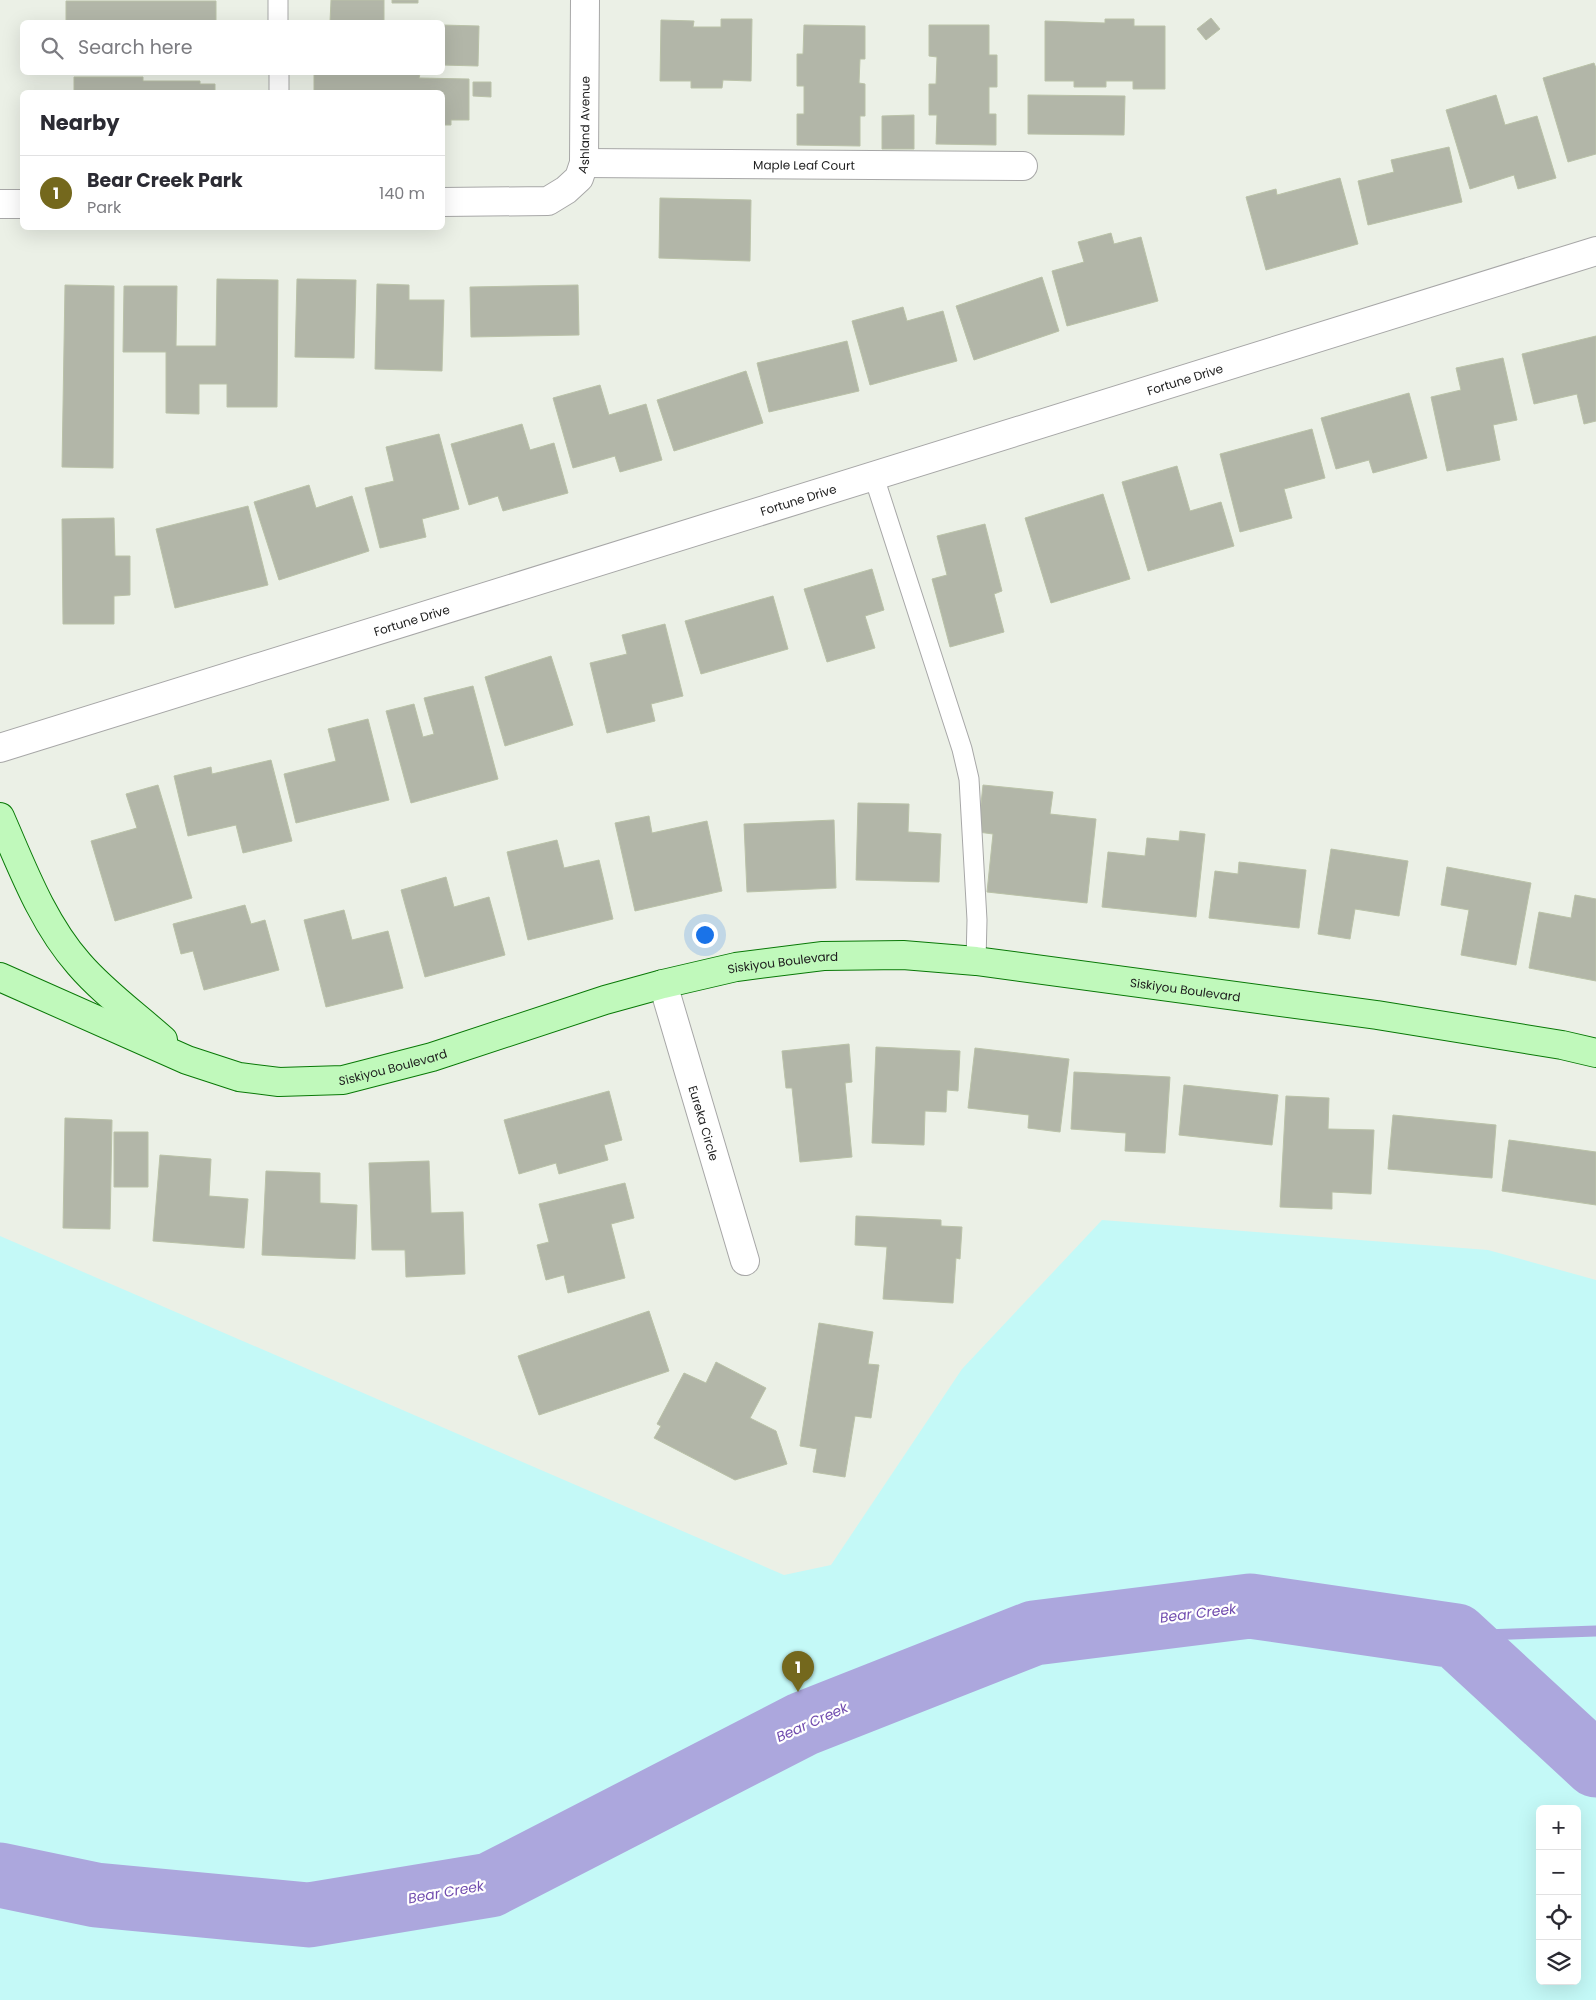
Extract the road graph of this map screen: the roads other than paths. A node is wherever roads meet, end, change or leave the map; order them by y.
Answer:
1 (278, 0) edge
2 (585, 0) edge
3 (278, 20) edge
4 (278, 75) edge
5 (278, 90) edge
6 (584, 164) junction
7 (1023, 166) dead end
8 (445, 202) edge
9 (0, 204) edge
10 (20, 204) edge
11 (1596, 251) edge
12 (874, 477) junction
13 (0, 748) edge
14 (0, 817) edge
15 (976, 961) junction
16 (0, 977) edge
17 (663, 984) junction
18 (1596, 1052) edge
19 (187, 1060) junction
20 (745, 1261) dead end

1 - 3 lane
2 - 6 street, Ashland Avenue
4 - 5 lane
6 - 7 street, Maple Leaf Court
6 - 8 street, Ashland Avenue
9 - 10 street
11 - 12 street, Fortune Drive
12 - 13 street, Fortune Drive
12 - 15 lane
14 - 19 street
15 - 17 street, Siskiyou Boulevard
15 - 18 street, Siskiyou Boulevard
16 - 19 street, Siskiyou Boulevard
17 - 19 street, Siskiyou Boulevard
17 - 20 street, Eureka Circle

